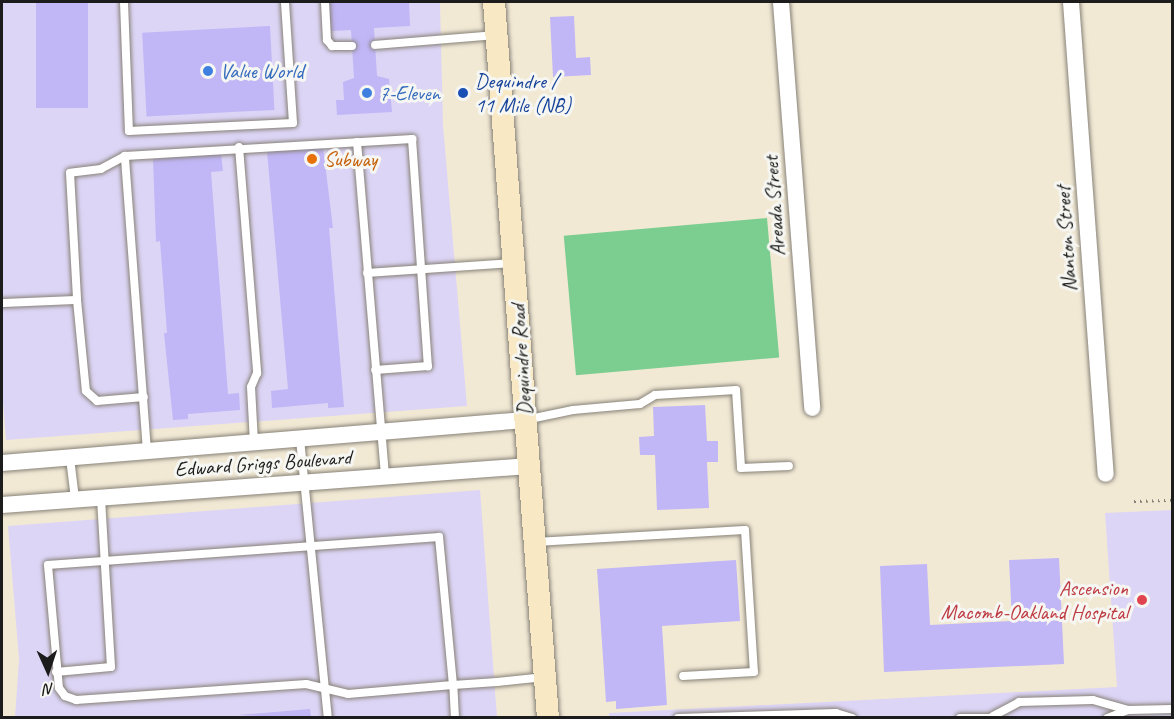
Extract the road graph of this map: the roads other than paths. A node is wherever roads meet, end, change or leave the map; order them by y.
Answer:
1 (124, 2) edge
2 (285, 2) edge
3 (324, 2) edge
4 (494, 2) edge
5 (781, 2) edge
6 (1071, 2) edge
7 (497, 35) junction
8 (375, 45) dead end
9 (352, 46) dead end
10 (357, 142) junction
11 (239, 147) junction
12 (125, 156) junction
13 (513, 263) junction
14 (421, 270) junction
15 (367, 273) junction
16 (77, 300) junction
17 (2, 303) edge
18 (375, 370) junction
19 (144, 397) junction
20 (812, 408) dead end
21 (525, 420) junction
22 (380, 432) junction
23 (300, 440) junction
24 (254, 443) junction
25 (147, 452) junction
26 (70, 458) junction
27 (2, 463) edge
28 (529, 466) junction
29 (789, 466) dead end
30 (1106, 474) dead end
31 (385, 476) junction
32 (303, 482) junction
33 (101, 497) junction
34 (75, 499) junction
35 (2, 505) edge
36 (534, 542) junction
37 (309, 546) junction
38 (104, 560) junction
39 (56, 672) junction
40 (683, 676) dead end
41 (545, 677) junction
42 (453, 685) junction
43 (326, 690) junction
44 (1173, 709) edge
45 (1128, 710) junction
46 (328, 717) edge
47 (455, 717) edge
48 (548, 717) edge
49 (678, 717) edge
50 (852, 717) edge
51 (960, 717) edge
52 (994, 717) edge
53 (1107, 717) edge

1 - 2 lane
3 - 9 lane
4 - 7 main road, Dequindre Road
5 - 20 street, Areada Street
6 - 30 street, Nanton Street
7 - 8 lane
7 - 13 main road, Dequindre Road
10 - 11 lane
10 - 14 lane
10 - 15 lane
11 - 12 lane
11 - 24 lane
12 - 16 lane
12 - 19 lane
13 - 14 lane
13 - 21 main road, Dequindre Road
14 - 15 lane
14 - 18 lane
15 - 18 lane
16 - 17 lane
16 - 19 lane
18 - 22 lane
19 - 25 lane
21 - 22 street, Edward Griggs Boulevard
21 - 28 main road, Dequindre Road
21 - 29 lane
22 - 23 street, Edward Griggs Boulevard
22 - 31 lane
23 - 24 street, Edward Griggs Boulevard
23 - 32 lane
24 - 25 street, Edward Griggs Boulevard
25 - 26 street, Edward Griggs Boulevard
26 - 27 street, Edward Griggs Boulevard
26 - 34 lane
28 - 31 street, Edward Griggs Boulevard
28 - 36 main road, Dequindre Road
31 - 32 street, Edward Griggs Boulevard
32 - 33 street, Edward Griggs Boulevard
32 - 37 lane
33 - 34 street, Edward Griggs Boulevard
33 - 38 lane
34 - 35 street, Edward Griggs Boulevard
36 - 40 lane
36 - 41 main road, Dequindre Road
37 - 38 lane
37 - 42 lane
37 - 43 lane
38 - 39 lane
38 - 39 lane
39 - 43 lane
41 - 42 lane
41 - 48 main road, Dequindre Road
42 - 43 lane
42 - 47 lane
43 - 46 lane
44 - 45 lane
45 - 52 lane
45 - 53 lane
49 - 50 lane
51 - 52 lane

